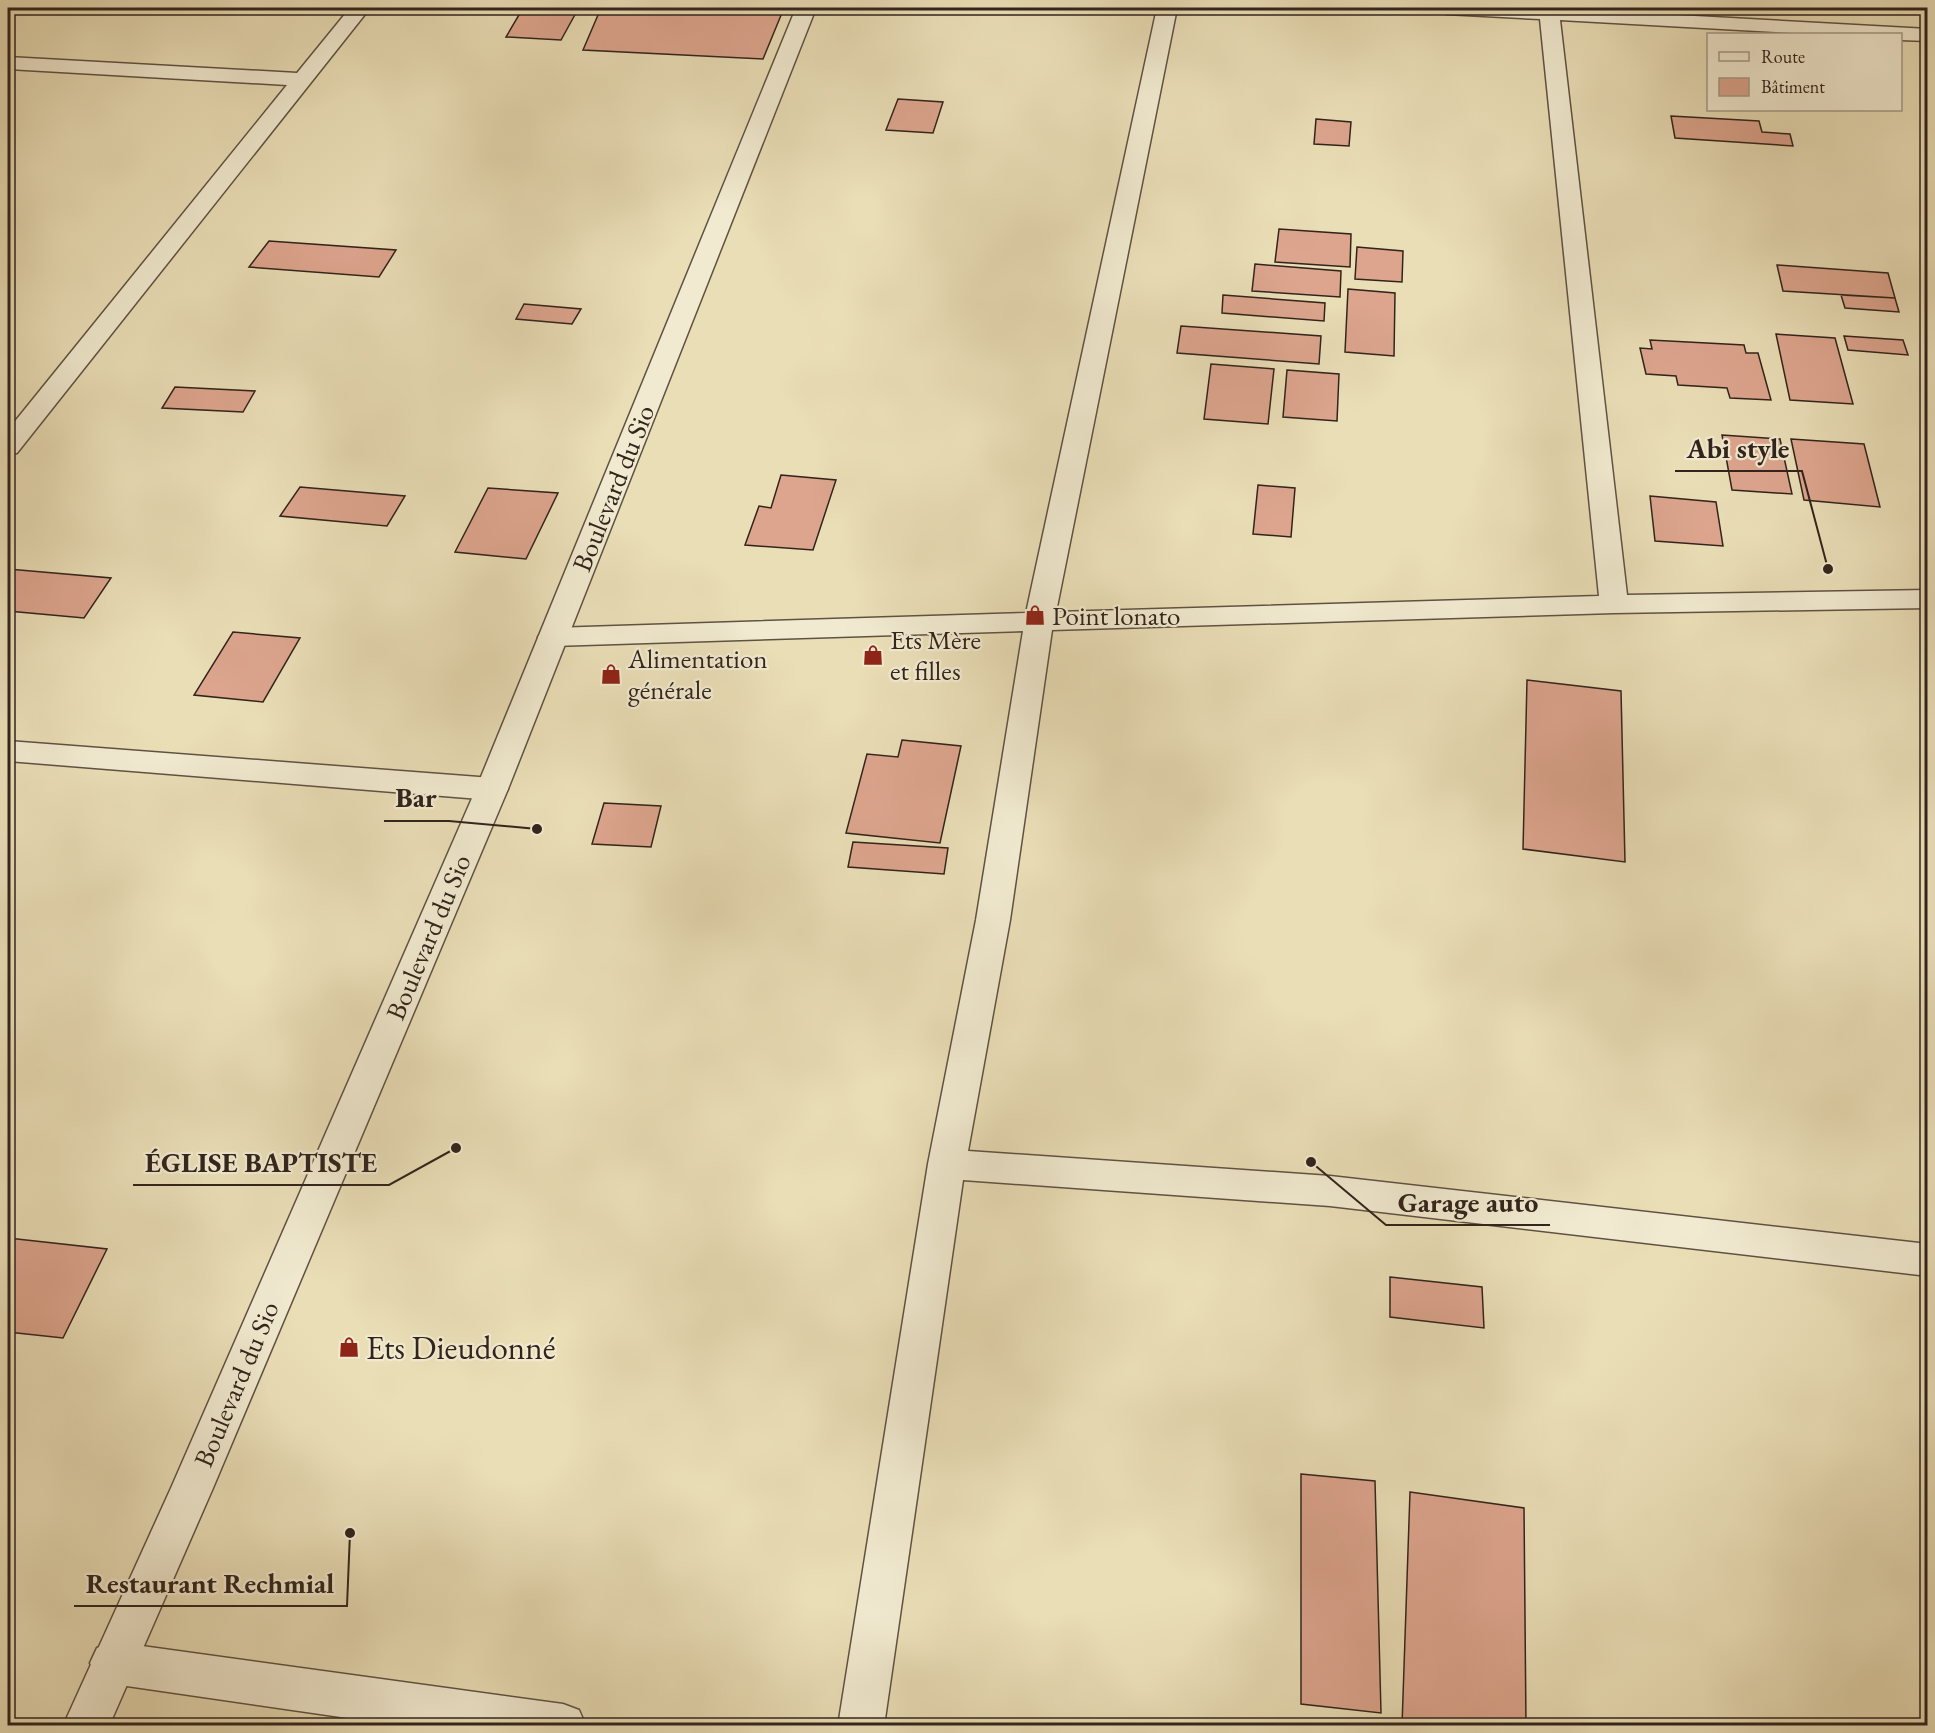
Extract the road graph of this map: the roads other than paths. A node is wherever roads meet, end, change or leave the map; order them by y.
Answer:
1 (360, 8) edge
2 (806, 8) edge
3 (1167, 8) edge
4 (1446, 8) edge
5 (1549, 13) junction
6 (1894, 33) edge
7 (1902, 33) edge
8 (1928, 35) edge
9 (8, 63) edge
10 (301, 80) junction
11 (8, 447) edge
12 (1928, 599) edge
13 (1614, 604) junction
14 (1039, 622) junction
15 (553, 637) junction
16 (8, 751) edge
17 (492, 789) junction
18 (947, 1164) junction
19 (1928, 1260) edge
20 (113, 1663) junction
21 (86, 1725) edge
22 (563, 1725) edge
23 (861, 1725) edge

1 - 10 street
2 - 15 street, Boulevard du Sio
3 - 14 street
4 - 5 street
5 - 6 street
5 - 13 street
7 - 8 street
9 - 10 street
10 - 11 street
12 - 13 street
13 - 14 street
14 - 15 street
14 - 18 street
15 - 17 street, Boulevard du Sio
16 - 17 street
17 - 20 street, Boulevard du Sio
18 - 19 street
18 - 23 street
20 - 21 street, Boulevard du Sio
20 - 22 street

